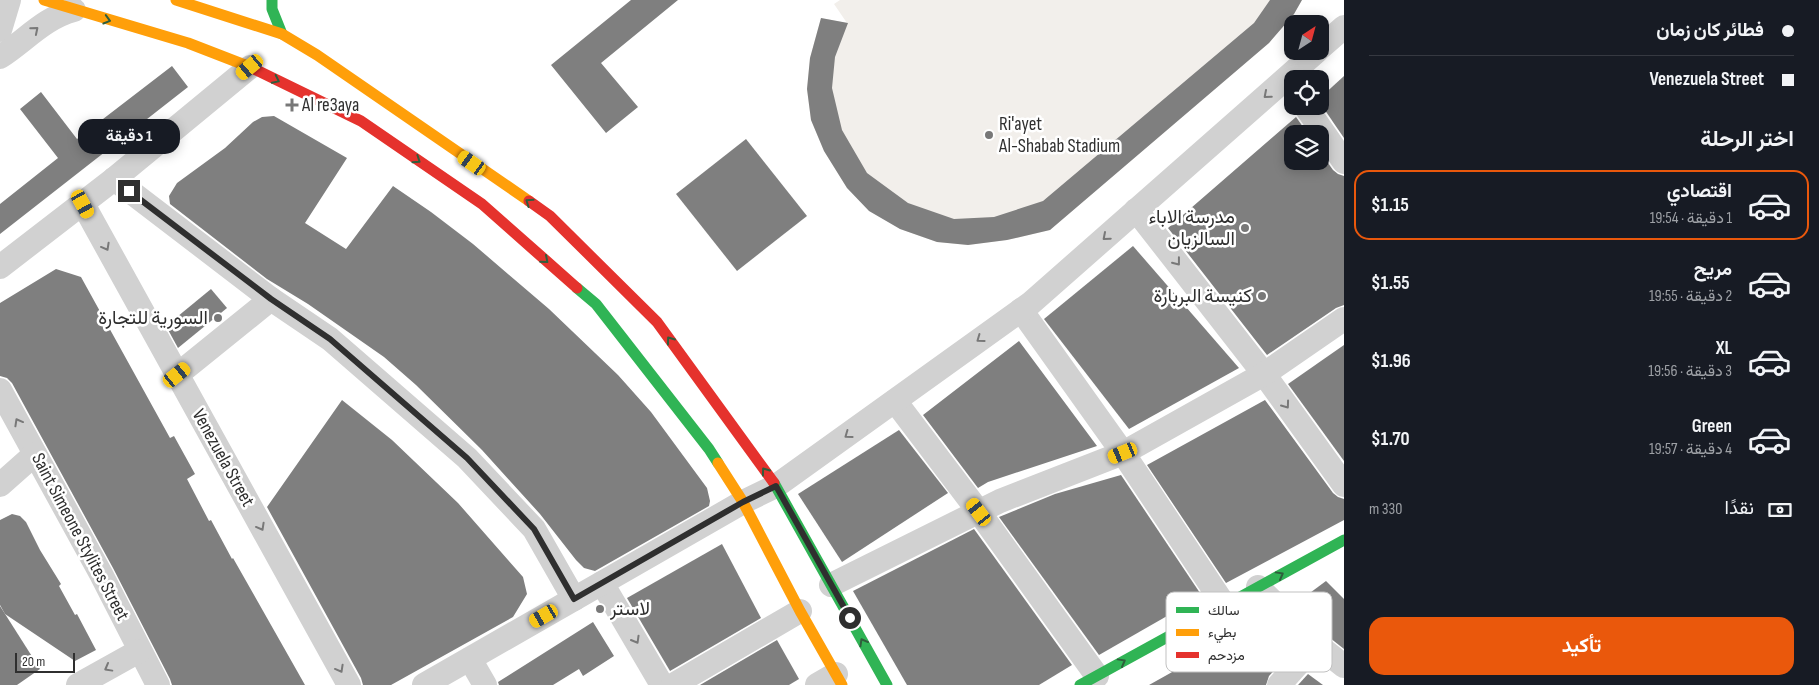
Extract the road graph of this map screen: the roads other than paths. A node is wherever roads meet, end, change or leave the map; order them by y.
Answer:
1 (9, 0) edge
2 (44, 0) edge
3 (176, 0) edge
4 (272, 0) edge
5 (74, 10) junction
6 (1344, 27) edge
7 (0, 30) edge
8 (282, 34) junction
9 (1329, 40) edge
10 (0, 57) edge
11 (1309, 60) edge
12 (250, 67) junction
13 (1300, 70) edge
14 (1284, 87) edge
15 (1311, 115) edge
16 (1344, 162) edge
17 (114, 179) junction
18 (83, 204) junction
19 (1136, 210) junction
20 (0, 267) edge
21 (271, 299) junction
22 (1021, 310) junction
23 (1344, 318) edge
24 (1264, 374) junction
25 (177, 375) junction
26 (0, 390) edge
27 (895, 401) junction
28 (1123, 453) junction
29 (35, 454) junction
30 (0, 485) edge
31 (776, 486) junction
32 (1344, 486) edge
33 (743, 502) junction
34 (979, 512) junction
35 (1344, 540) edge
36 (602, 583) junction
37 (831, 585) junction
38 (1258, 587) junction
39 (1216, 592) edge
40 (1249, 592) edge
41 (1263, 592) edge
42 (574, 599) junction
43 (800, 611) junction
44 (1166, 638) edge
45 (139, 651) junction
46 (1332, 657) edge
47 (470, 659) junction
48 (1344, 666) edge
49 (1291, 672) edge
50 (1088, 680) edge
51 (832, 681) edge
52 (78, 685) edge
53 (158, 685) edge
54 (349, 685) edge
55 (424, 685) edge
56 (485, 685) edge
57 (662, 685) edge
58 (673, 685) edge
59 (887, 685) edge
60 (1279, 685) edge

1 - 7 street
2 - 5 main road
3 - 8 main road
4 - 8 main road
10 -> 5 street
5 -> 12 main road
6 - 9 street
31 -> 8 main road
11 - 13 street
12 - 17 street
12 -> 33 main road
14 -> 19 street
15 - 16 street
17 - 18 street
17 - 21 street
18 - 20 street
18 -> 25 street, Venezuela Street
19 -> 22 street
19 -> 24 street
21 - 25 street
21 - 42 street
22 -> 27 street
22 - 28 street
23 - 24 street
24 - 28 street
24 -> 32 street
25 -> 54 street, Venezuela Street
29 -> 26 street, Saint Simeone Stylites Street
27 -> 31 street
27 - 34 street
28 - 34 street
28 - 39 street
29 - 30 street
29 - 45 street, Saint Simeone Stylites Street
31 - 33 street
31 - 37 main road
33 - 36 street
33 - 43 main road
34 - 37 street
34 - 50 street
38 -> 35 main road
36 - 42 street
36 -> 57 street
59 -> 37 main road
38 - 40 main road
38 - 41 street
42 - 47 street
43 - 51 main road
43 - 58 street
50 -> 44 main road
45 -> 52 street
45 - 53 street, Saint Simeone Stylites Street
46 - 48 street
47 - 55 street
47 - 56 street
49 - 60 street

